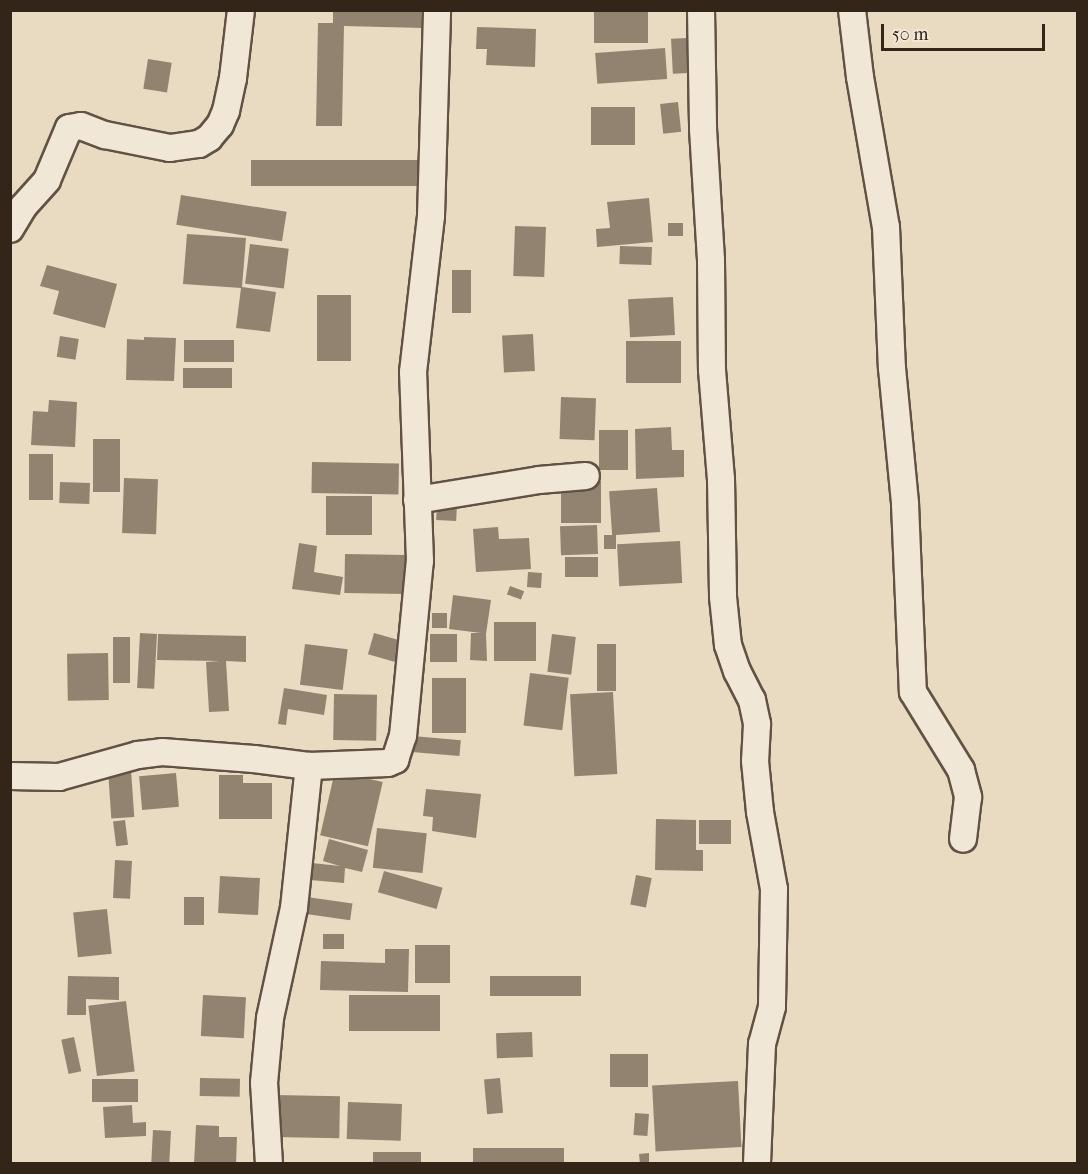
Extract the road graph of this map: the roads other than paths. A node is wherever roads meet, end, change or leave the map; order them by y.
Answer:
1 (241, 10) edge
2 (437, 10) edge
3 (701, 10) edge
4 (852, 10) edge
5 (10, 229) edge
6 (586, 476) dead end
7 (417, 500) junction
8 (309, 766) junction
9 (10, 776) edge
10 (963, 839) dead end
11 (269, 1164) edge
12 (758, 1164) edge

1 - 5 street
2 - 7 street
3 - 12 street
4 - 10 street
6 - 7 street
7 - 8 street
8 - 9 street
8 - 11 street

